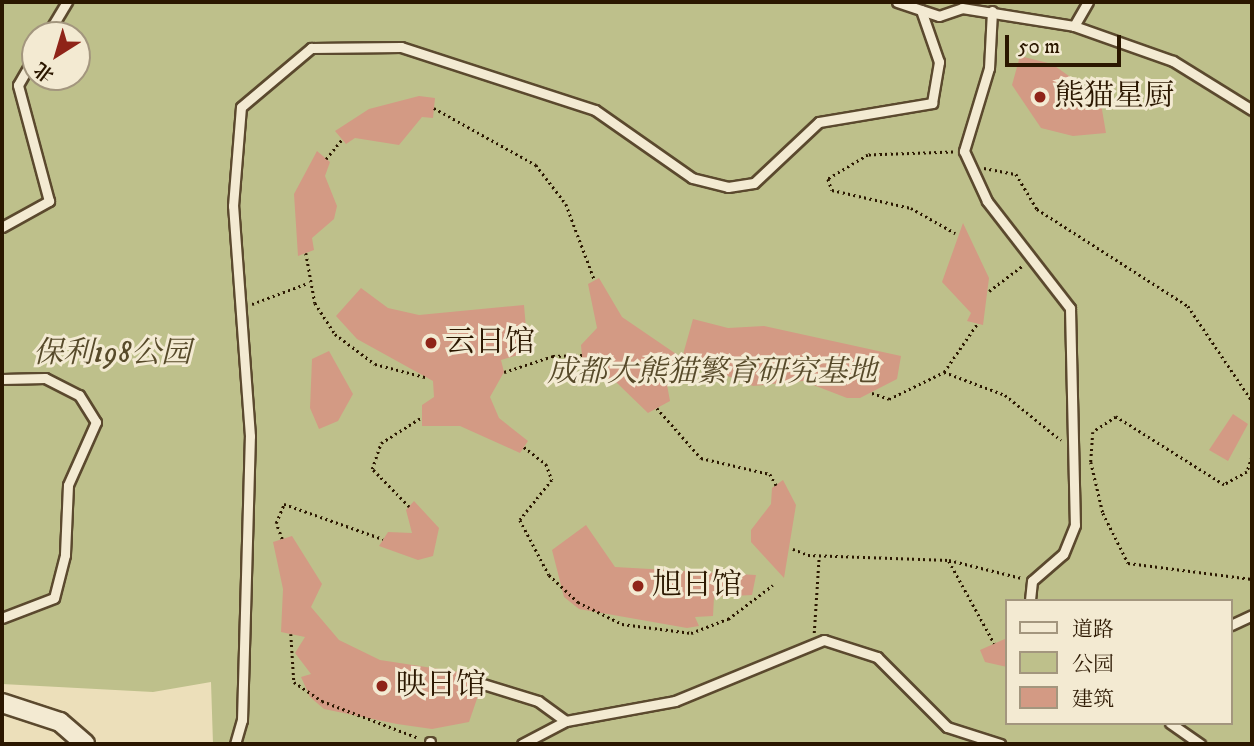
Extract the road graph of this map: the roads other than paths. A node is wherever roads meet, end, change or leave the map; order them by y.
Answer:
1 (67, 2) edge
2 (897, 2) edge
3 (1088, 2) edge
4 (921, 10) junction
5 (992, 11) junction
6 (55, 21) edge
7 (1074, 26) junction
8 (21, 80) edge
9 (1252, 110) edge
10 (2, 227) edge
11 (2, 379) edge
12 (1030, 599) edge
13 (1252, 615) edge
14 (2, 618) edge
15 (1233, 624) edge
16 (483, 684) dead end
17 (2, 703) edge
18 (566, 721) junction
19 (1173, 725) edge
20 (85, 744) edge
21 (235, 744) edge
22 (522, 744) edge
23 (1000, 744) edge
24 (1200, 744) edge

1 - 6 lane
2 - 4 lane
3 - 7 lane
4 - 5 lane
4 - 21 lane
5 - 7 lane
5 - 12 lane
7 - 9 lane
8 - 10 lane
11 - 14 lane
13 - 15 lane
16 - 18 lane
17 - 20 street
18 - 22 lane
18 - 23 lane
19 - 24 lane

